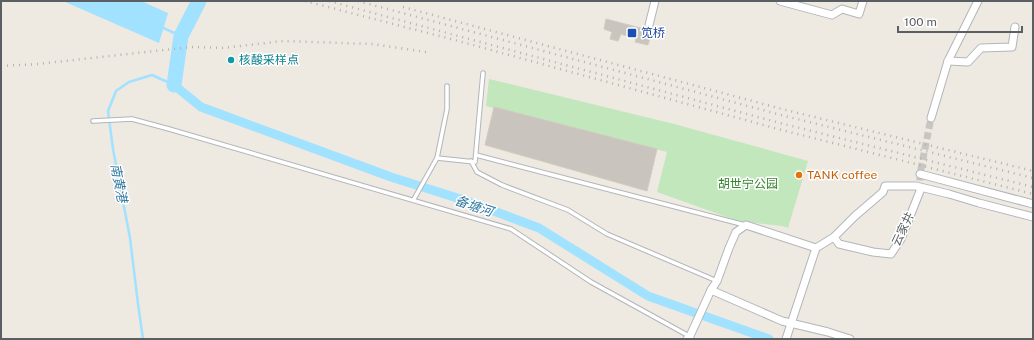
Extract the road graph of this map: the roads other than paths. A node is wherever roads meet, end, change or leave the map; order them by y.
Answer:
1 (654, 1) edge
2 (780, 1) edge
3 (863, 1) edge
4 (978, 1) edge
5 (649, 24) dead end
6 (1015, 27) dead end
7 (948, 61) junction
8 (483, 73) dead end
9 (447, 86) dead end
10 (931, 118) tunnel mouth
11 (93, 121) dead end
12 (476, 155) junction
13 (437, 158) junction
14 (471, 161) junction
15 (920, 174) dead end
16 (920, 191) tunnel mouth
17 (414, 199) junction
18 (1033, 204) edge
19 (1033, 217) edge
20 (746, 225) junction
21 (834, 236) junction
22 (816, 248) junction
23 (716, 281) junction
24 (711, 290) junction
25 (791, 323) junction
26 (691, 337) edge
27 (786, 339) edge
28 (850, 339) edge

1 - 5 street
2 - 3 street
4 - 7 street
6 - 7 street
7 - 10 street
8 - 12 lane
9 - 13 lane
11 - 17 lane
12 - 14 lane
12 - 20 lane
13 - 14 lane
13 - 17 lane
14 - 23 lane
15 - 18 street
16 - 21 street, 云家井
17 - 26 lane
19 - 21 street
20 - 22 street
20 - 23 street
21 - 22 street
22 - 25 street
23 - 24 street
24 - 25 street
24 - 26 street
25 - 27 street
25 - 28 street

